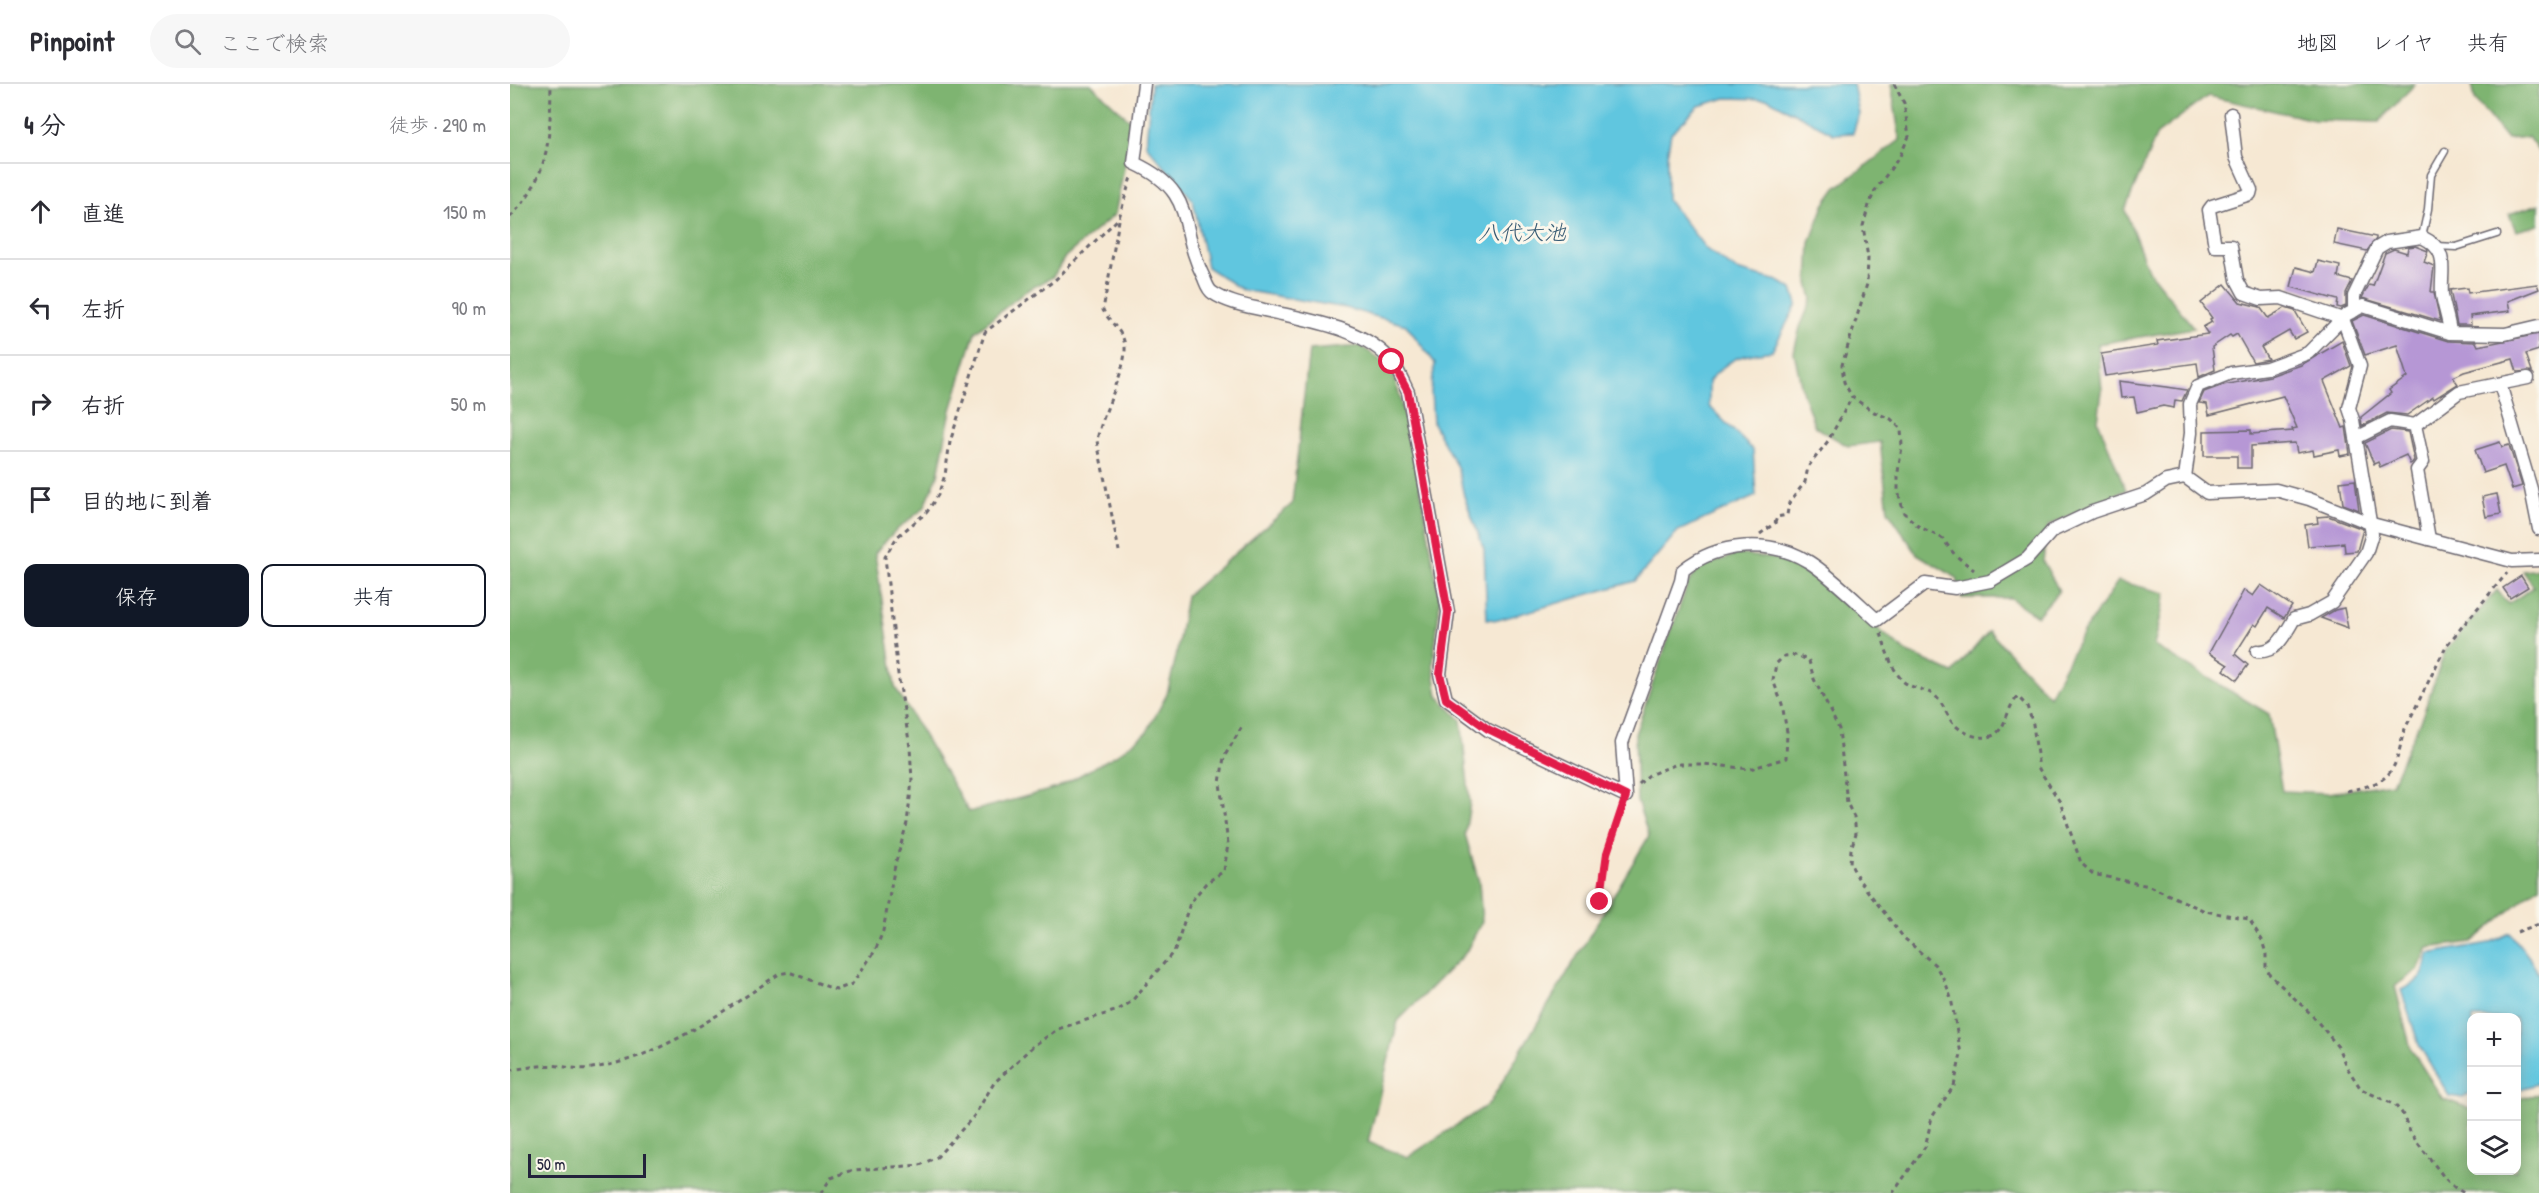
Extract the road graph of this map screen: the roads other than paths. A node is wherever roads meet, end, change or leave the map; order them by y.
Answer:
1 (1144, 84) edge
2 (2231, 114) dead end
3 (2445, 151) dead end
4 (2497, 234) dead end
5 (2422, 237) junction
6 (2436, 246) junction
7 (2354, 312) junction
8 (2343, 319) junction
9 (2539, 326) edge
10 (2450, 333) junction
11 (2528, 378) dead end
12 (2500, 384) junction
13 (2415, 425) junction
14 (2356, 438) junction
15 (2185, 477) junction
16 (2372, 524) junction
17 (2539, 529) edge
18 (2429, 539) junction
19 (2539, 560) edge
20 (2258, 651) dead end

1 - 15 street
2 - 8 street
3 - 5 lane
4 - 6 lane
5 - 6 street
5 - 7 street
6 - 10 street
7 - 8 street
7 - 10 street
8 - 14 street
8 - 15 street
9 - 10 street
11 - 12 street
12 - 13 street
12 - 17 street
13 - 14 street
13 - 18 street
14 - 16 street
15 - 16 street
16 - 18 street
16 - 20 street
18 - 19 street

